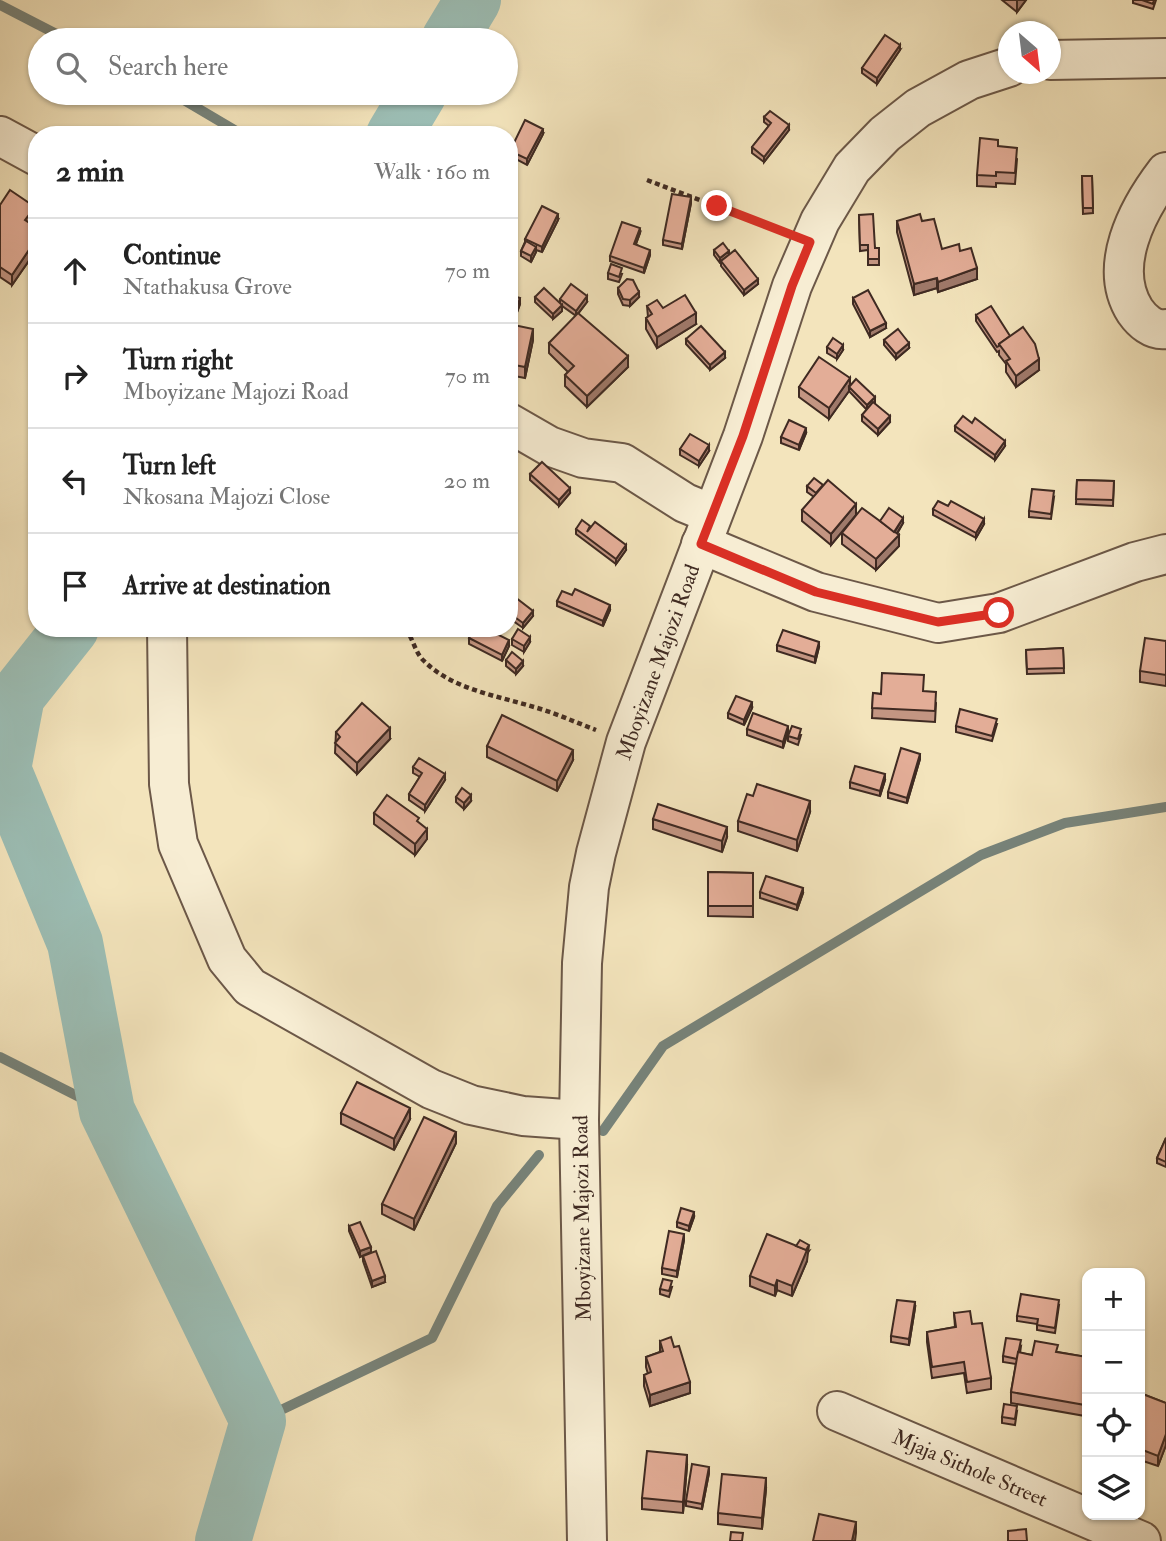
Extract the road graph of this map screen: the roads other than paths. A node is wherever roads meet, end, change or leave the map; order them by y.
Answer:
1 (1166, 58) edge
2 (1061, 60) edge
3 (998, 71) edge
4 (0, 136) edge
5 (28, 151) edge
6 (1166, 172) edge
7 (1156, 214) edge
8 (1166, 330) edge
9 (518, 428) edge
10 (707, 529) junction
11 (1166, 554) edge
12 (167, 637) edge
13 (579, 1120) junction
14 (837, 1411) dead end
15 (587, 1541) edge
16 (1141, 1541) edge

1 - 2 street
3 - 10 street, Mboyizane Majozi Road
4 - 5 street
6 - 7 street
7 - 8 street
9 - 10 street
10 - 11 street
10 - 13 street, Mboyizane Majozi Road
12 - 13 street
13 - 15 street, Mboyizane Majozi Road
14 - 16 street, Mjaja Sithole Street

